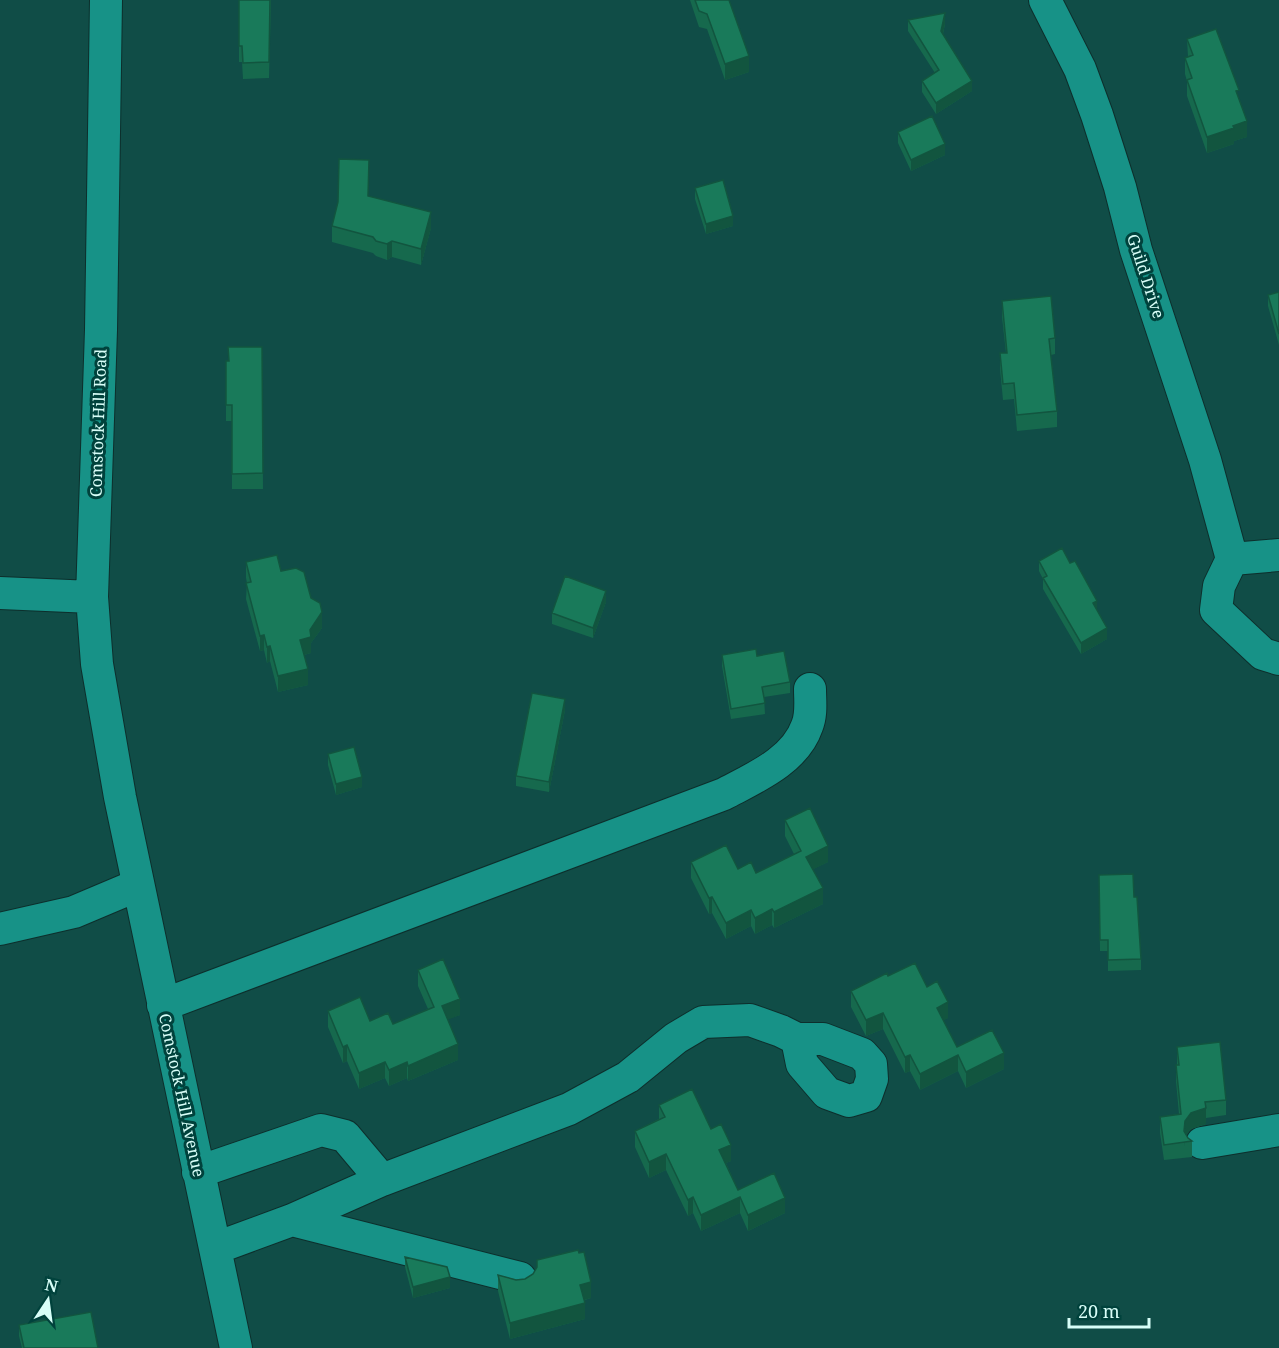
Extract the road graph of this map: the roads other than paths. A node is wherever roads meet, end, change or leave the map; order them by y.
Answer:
1 (106, 0) edge
2 (1045, 0) edge
3 (1279, 555) edge
4 (1232, 559) junction
5 (0, 593) edge
6 (92, 597) junction
7 (1279, 659) edge
8 (810, 688) dead end
9 (130, 843) joint
10 (138, 885) junction
11 (0, 929) edge
12 (163, 1005) junction
13 (796, 1039) dead end
14 (1279, 1130) edge
15 (1202, 1143) dead end
16 (198, 1172) junction
17 (382, 1180) junction
18 (292, 1220) junction
19 (216, 1248) junction
20 (520, 1278) edge
21 (236, 1348) edge

1 - 6 street, Comstock Hill Road
2 - 4 street, Guild Drive
3 - 4 street
4 - 7 street
5 - 6 street
6 - 9 street, Comstock Hill Road
8 - 12 street
9 - 10 street, Comstock Hill Avenue
10 - 11 street
10 - 12 street, Comstock Hill Avenue
12 - 16 street, Comstock Hill Avenue
13 - 17 street
14 - 15 street
16 - 17 street
16 - 19 street, Comstock Hill Avenue
17 - 18 street
18 - 19 street
18 - 20 street
19 - 21 street, Comstock Hill Avenue

